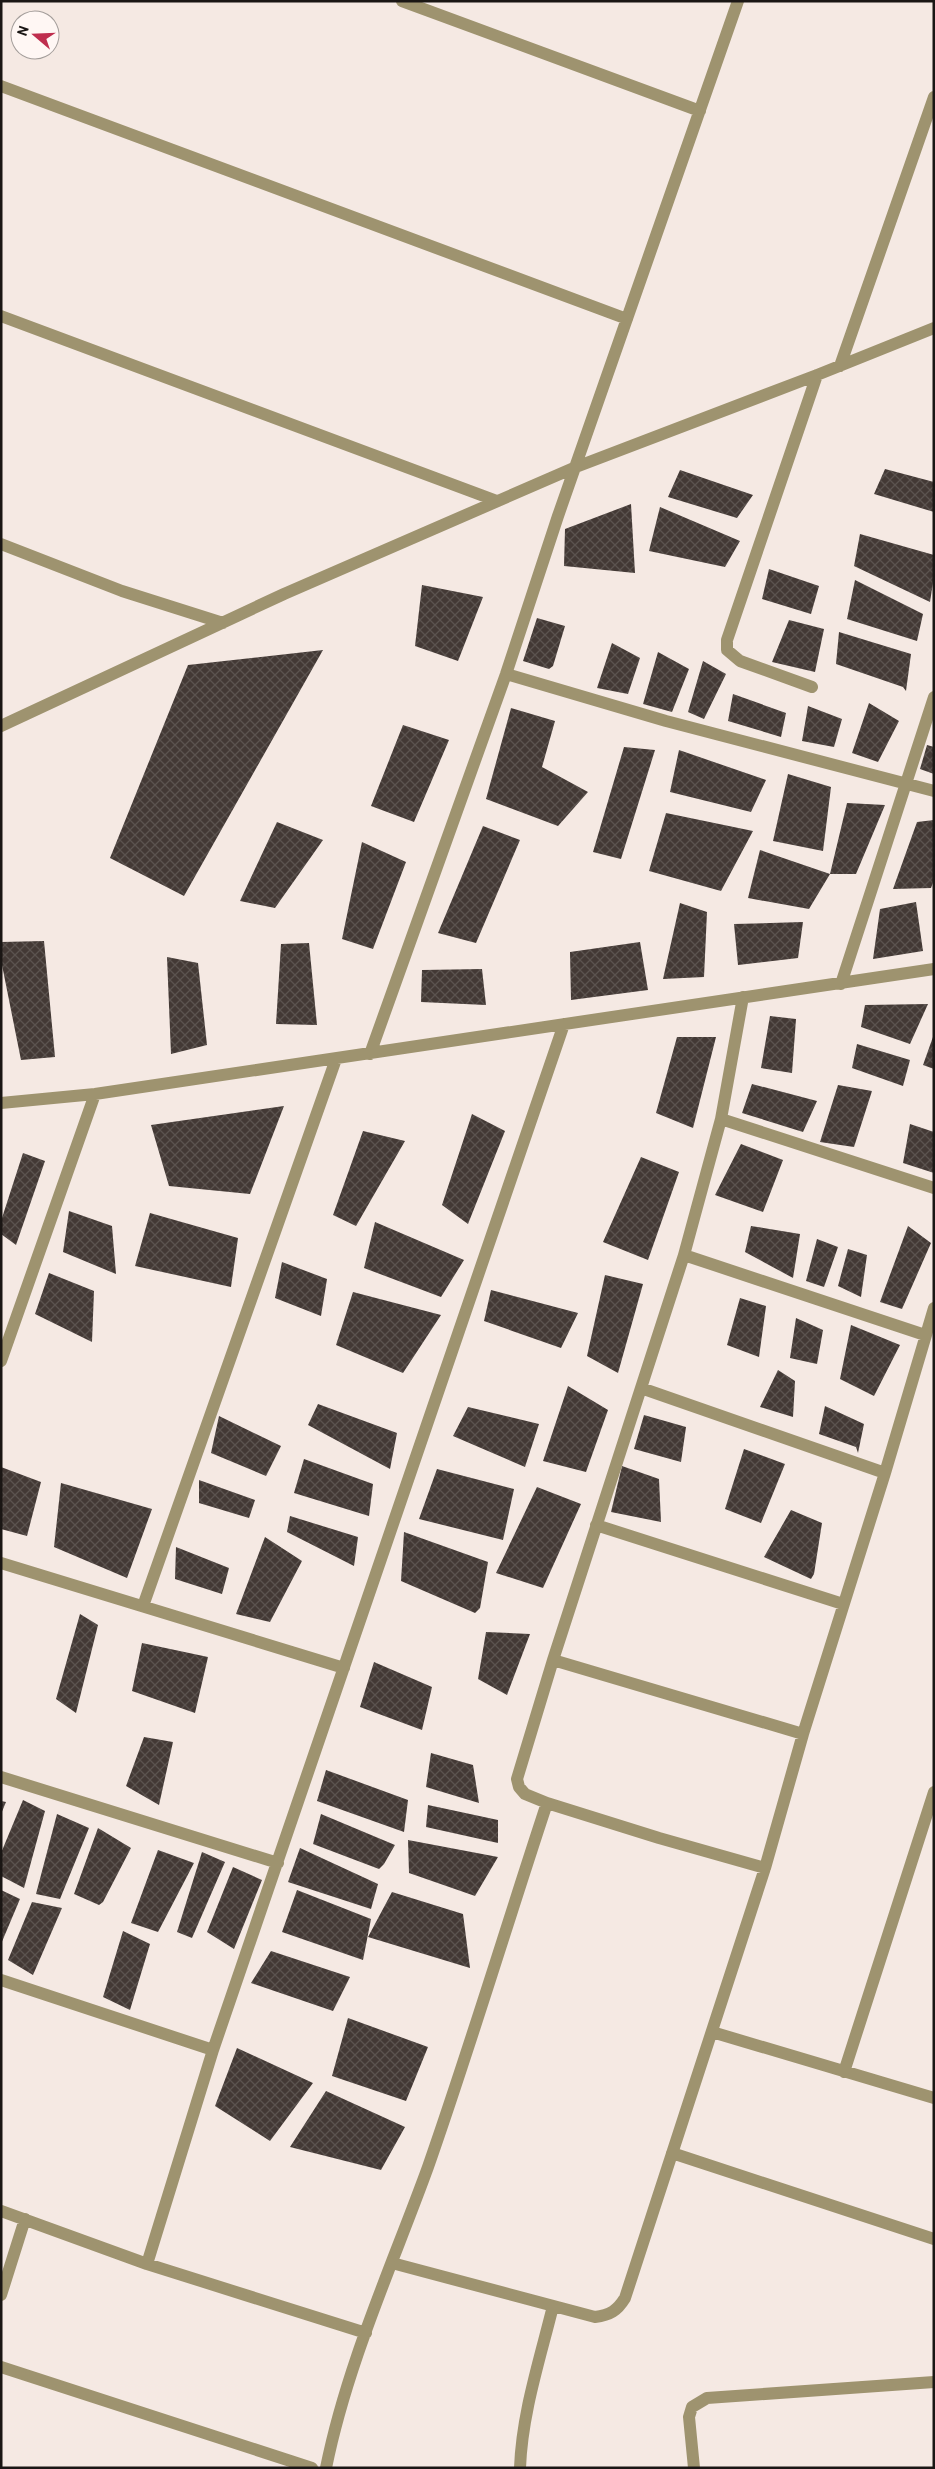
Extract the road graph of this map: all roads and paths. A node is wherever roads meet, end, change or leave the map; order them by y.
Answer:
1 (402, 1) edge
2 (738, 1) edge
3 (1, 86) edge
4 (934, 97) edge
5 (700, 111) junction
6 (1, 316) edge
7 (627, 319) junction
8 (934, 328) edge
9 (840, 366) junction
10 (817, 375) junction
11 (576, 467) junction
12 (497, 502) junction
13 (1, 544) edge
14 (223, 623) junction
15 (506, 674) junction
16 (812, 687) dead end
17 (934, 697) edge
18 (1, 726) edge
19 (906, 784) junction
20 (934, 791) edge
21 (934, 969) edge
22 (841, 984) junction
23 (744, 997) junction
24 (564, 1024) junction
25 (370, 1054) junction
26 (336, 1059) junction
27 (95, 1094) junction
28 (1, 1104) edge
29 (722, 1120) junction
30 (934, 1188) edge
31 (684, 1255) junction
32 (934, 1308) edge
33 (926, 1335) junction
34 (1, 1361) edge
35 (641, 1388) junction
36 (886, 1473) junction
37 (596, 1525) junction
38 (1, 1563) edge
39 (843, 1604) junction
40 (143, 1606) junction
41 (553, 1660) junction
42 (344, 1668) junction
43 (803, 1734) junction
44 (1, 1777) edge
45 (934, 1792) edge
46 (547, 1803) junction
47 (278, 1863) junction
48 (765, 1868) junction
49 (1, 1980) edge
50 (712, 2032) junction
51 (213, 2050) junction
52 (844, 2072) junction
53 (934, 2098) edge
54 (672, 2153) junction
55 (1, 2211) edge
56 (24, 2219) junction
57 (934, 2239) edge
58 (392, 2263) junction
59 (147, 2264) junction
60 (1, 2295) edge
61 (553, 2306) junction
62 (366, 2333) junction
63 (1, 2367) edge
64 (934, 2382) edge
65 (312, 2468) edge
66 (326, 2468) edge
67 (520, 2468) edge
68 (694, 2468) edge

1 - 5 street
2 - 5 street
3 - 7 street
4 - 9 street
5 - 7 street
6 - 12 street
7 - 11 street
8 - 9 street
9 - 10 street
10 - 11 street
10 - 16 street
11 - 12 street
11 - 15 street
12 - 14 street
13 - 14 street
14 - 18 street
15 - 19 street
15 - 25 street
17 - 19 street
19 - 20 street
19 - 22 street
21 - 22 street
22 - 23 street
23 - 24 street
23 - 29 street
24 - 25 street
24 - 42 street
25 - 26 street
26 - 27 street
26 - 40 street
27 - 28 street
27 - 34 street
29 - 30 street
29 - 31 street
31 - 33 street
31 - 35 street
32 - 33 street
33 - 36 street
35 - 36 street
35 - 37 street
36 - 39 street
37 - 39 street
37 - 41 street
38 - 40 street
39 - 43 street
40 - 42 street
41 - 43 street
41 - 46 street
42 - 47 street
43 - 48 street
44 - 47 street
45 - 52 street
46 - 48 street
46 - 58 street
47 - 51 street
48 - 50 street
49 - 51 street
50 - 52 street
50 - 54 street
51 - 59 street
52 - 53 street
54 - 57 street
54 - 61 street
55 - 56 street
56 - 59 street
56 - 60 street
58 - 61 street
58 - 62 street
59 - 62 street
61 - 67 street
62 - 66 street
63 - 65 street
64 - 68 street

